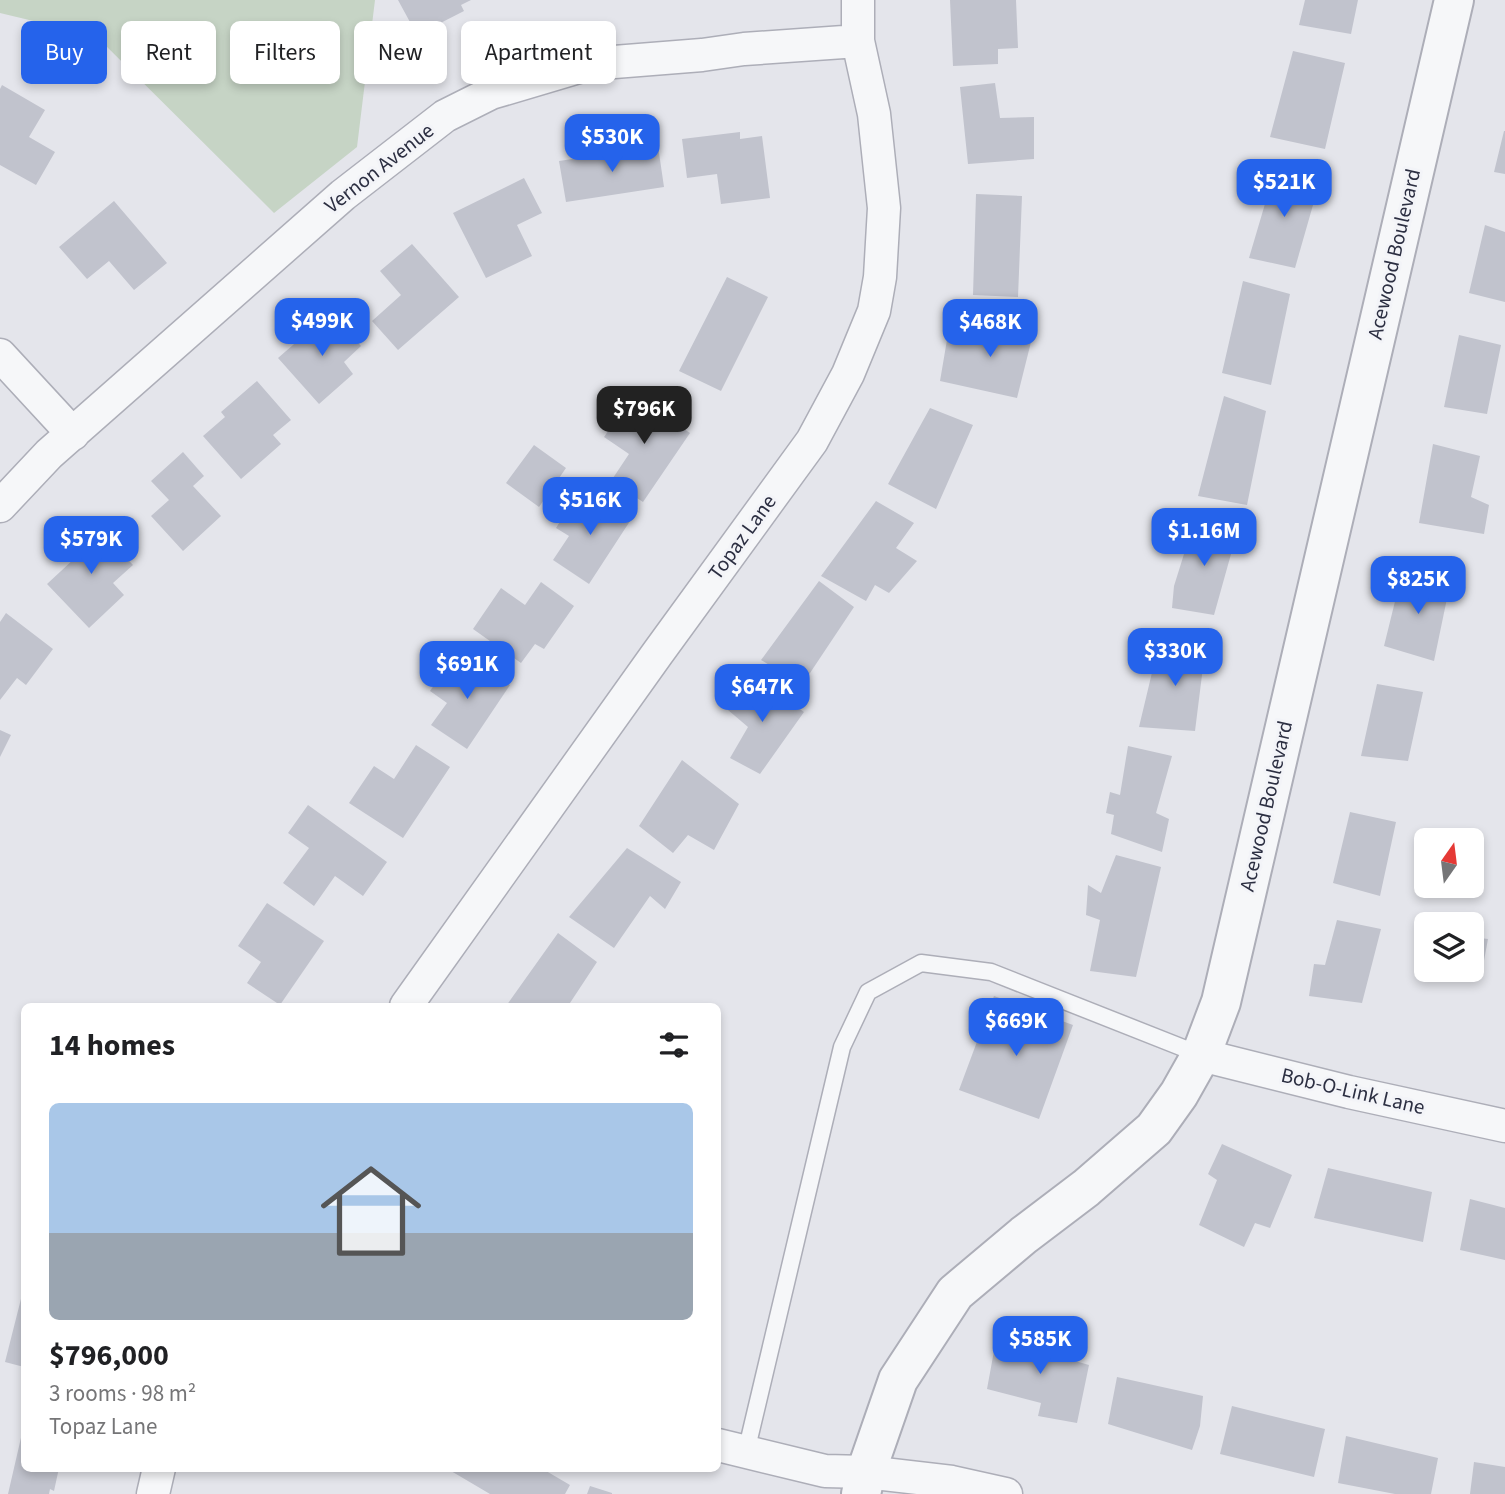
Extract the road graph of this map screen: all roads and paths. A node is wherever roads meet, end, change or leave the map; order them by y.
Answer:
1 (858, 0) edge
2 (1454, 0) edge
3 (858, 41) junction
4 (0, 355) edge
5 (73, 434) junction
6 (0, 506) edge
7 (408, 1003) edge
8 (1201, 1055) junction
9 (1505, 1126) edge
10 (732, 1449) edge
11 (158, 1472) edge
12 (864, 1483) edge
13 (153, 1494) edge
14 (1006, 1494) edge

1 - 3 street, Topaz Lane
2 - 8 street, Acewood Boulevard
3 - 5 street, Vernon Avenue
3 - 7 street, Topaz Lane
4 - 5 street
5 - 6 street, Vernon Avenue
8 - 9 street, Bob-O-Link Lane
8 - 10 lane
8 - 12 street, Acewood Boulevard
10 - 12 street
11 - 13 street
12 - 14 street

